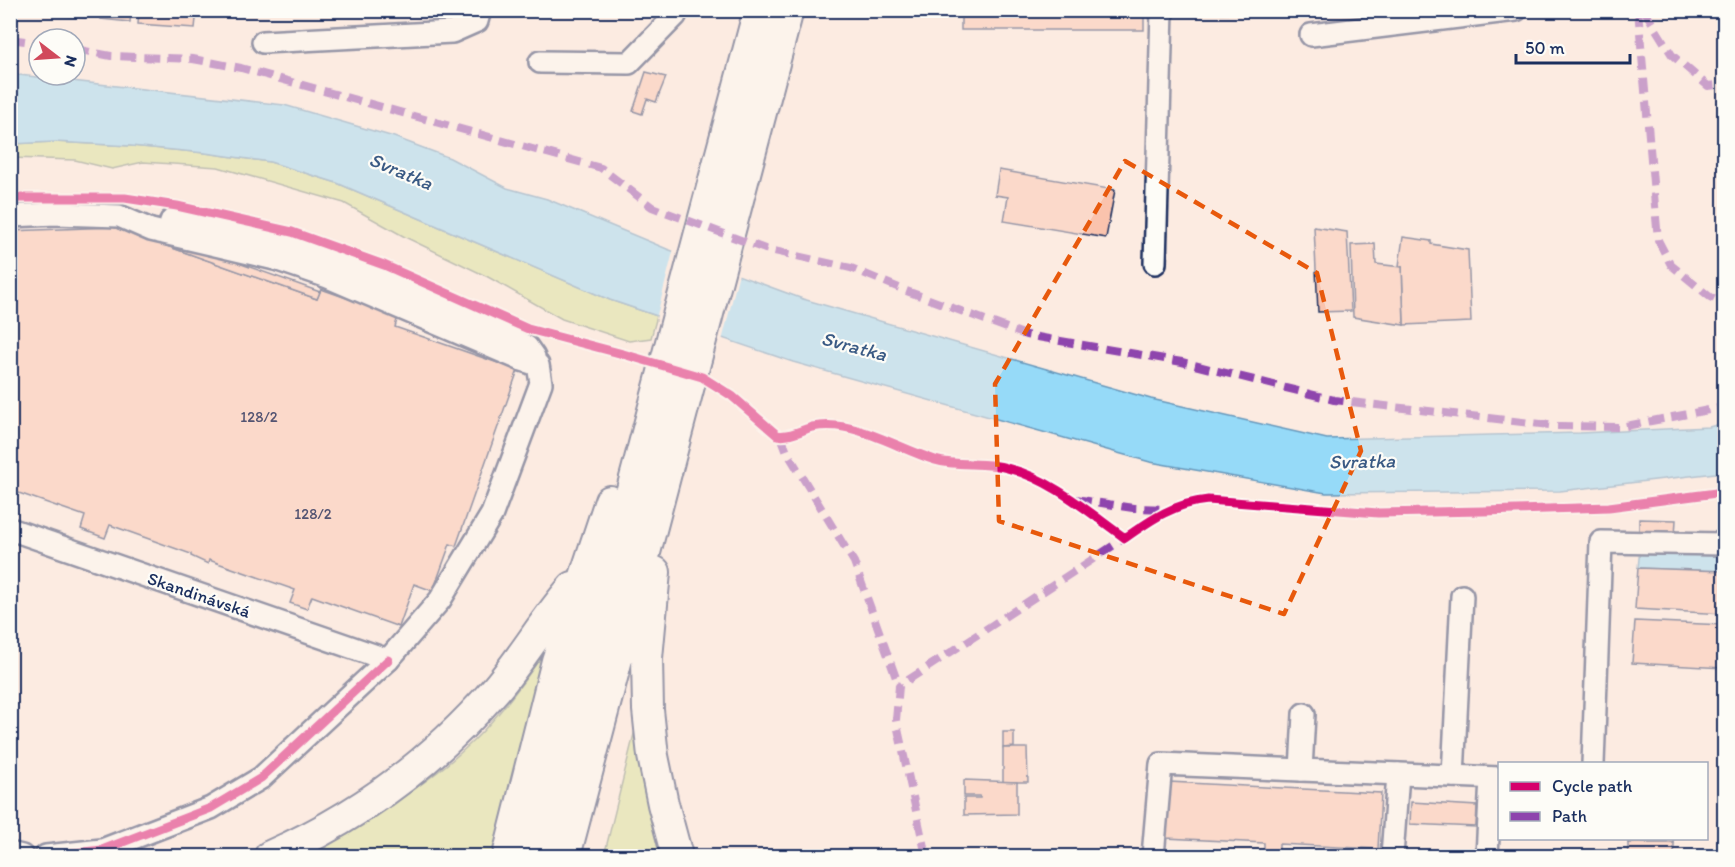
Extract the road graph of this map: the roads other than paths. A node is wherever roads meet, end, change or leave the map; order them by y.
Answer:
1 (480, 10) edge
2 (678, 10) edge
3 (759, 10) edge
4 (788, 10) edge
5 (1162, 10) edge
6 (1516, 10) edge
7 (1311, 35) dead end
8 (263, 42) dead end
9 (540, 62) dead end
10 (738, 144) junction
11 (94, 215) junction
12 (10, 216) edge
13 (10, 226) edge
14 (1155, 264) dead end
15 (676, 382) junction
16 (667, 474) junction
17 (10, 529) edge
18 (1725, 544) edge
19 (586, 570) junction
20 (1462, 596) dead end
21 (388, 660) junction
22 (1304, 714) dead end
23 (1593, 762) edge
24 (1301, 770) junction
25 (1398, 774) junction
26 (1453, 776) junction
27 (1495, 778) edge
28 (10, 853) edge
29 (22, 856) edge
30 (46, 856) edge
31 (270, 856) edge
32 (508, 856) edge
33 (535, 856) edge
34 (565, 856) edge
35 (677, 856) edge
36 (1154, 856) edge
37 (1392, 856) edge
38 (1487, 856) edge

1 - 8 street
2 - 9 street
3 - 10 highway
4 - 10 highway
5 - 14 street
6 - 7 street
10 - 15 highway
11 - 12 street
11 - 13 street
11 - 21 street
15 - 16 highway
15 - 19 highway
15 - 33 highway
16 - 34 highway
16 - 35 highway
17 - 21 street, Skandinávská
18 - 23 street
19 - 31 highway
19 - 32 highway
20 - 26 street
21 - 30 street
22 - 24 street
24 - 25 street
24 - 36 street
25 - 26 street
25 - 37 street
26 - 27 street
27 - 38 street
28 - 29 street

